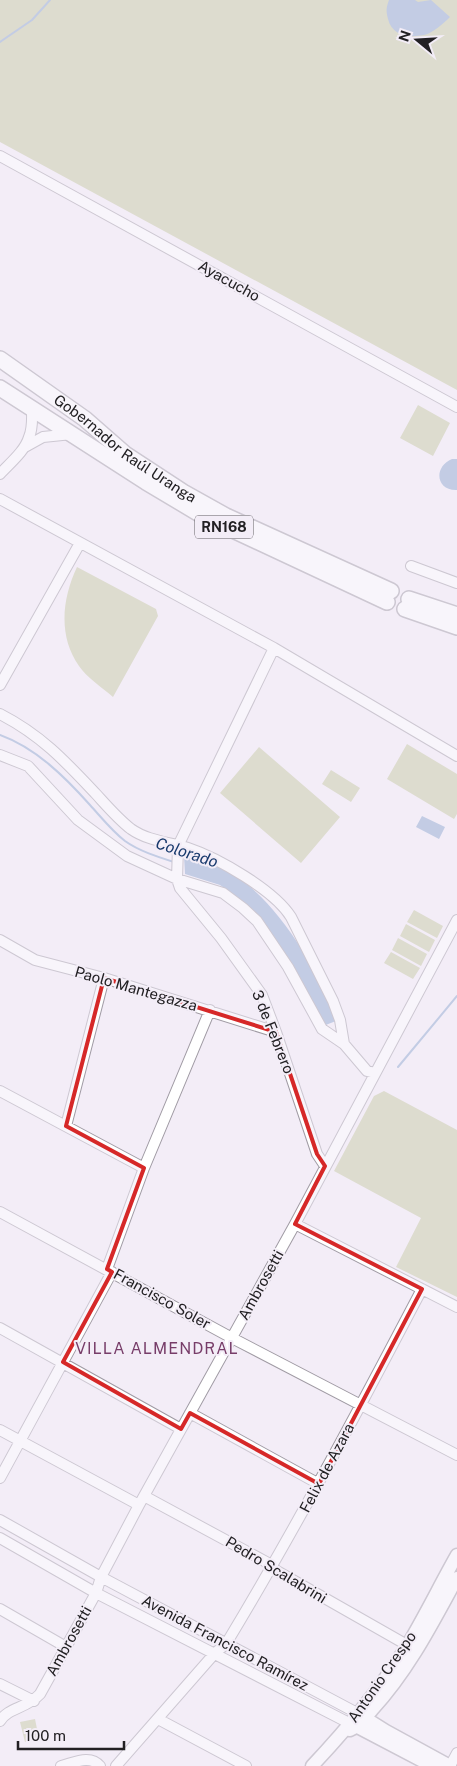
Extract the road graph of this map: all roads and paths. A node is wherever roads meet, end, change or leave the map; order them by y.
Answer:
1 (0, 156) edge
2 (0, 359) edge
3 (0, 388) edge
4 (457, 407) edge
5 (32, 410) junction
6 (72, 434) junction
7 (23, 448) junction
8 (0, 474) edge
9 (0, 499) edge
10 (80, 543) junction
11 (412, 566) dead end
12 (457, 583) edge
13 (457, 615) edge
14 (430, 618) junction
15 (457, 627) edge
16 (457, 637) edge
17 (274, 648) junction
18 (0, 685) edge
19 (0, 714) edge
20 (0, 755) edge
21 (457, 756) edge
22 (177, 849) junction
23 (177, 876) junction
24 (457, 920) edge
25 (0, 940) edge
26 (104, 978) junction
27 (210, 1010) junction
28 (276, 1032) junction
29 (344, 1044) junction
30 (375, 1073) junction
31 (0, 1091) edge
32 (66, 1126) junction
33 (325, 1166) junction
34 (144, 1168) junction
35 (0, 1212) edge
36 (295, 1224) junction
37 (110, 1270) junction
38 (422, 1289) junction
39 (457, 1307) edge
40 (0, 1328) edge
41 (232, 1338) junction
42 (62, 1362) junction
43 (360, 1405) junction
44 (190, 1413) junction
45 (181, 1429) junction
46 (0, 1430) edge
47 (20, 1440) junction
48 (456, 1454) edge
49 (0, 1478) edge
50 (318, 1484) junction
51 (142, 1500) junction
52 (0, 1520) edge
53 (0, 1538) edge
54 (457, 1555) edge
55 (273, 1567) junction
56 (101, 1577) junction
57 (457, 1578) edge
58 (96, 1593) junction
59 (0, 1609) edge
60 (226, 1644) junction
61 (407, 1645) junction
62 (66, 1647) junction
63 (215, 1652) junction
64 (0, 1684) edge
65 (34, 1701) junction
66 (158, 1719) junction
67 (0, 1721) edge
68 (354, 1723) junction
69 (457, 1753) edge
70 (81, 1763) edge
71 (61, 1766) edge
72 (100, 1766) edge
73 (116, 1766) edge
74 (246, 1766) edge
75 (312, 1766) edge
76 (432, 1766) edge
77 (450, 1766) edge

1 - 4 street, Ayacucho
2 - 6 highway, Gobernador Raúl Uranga / RN168
3 - 5 highway, Gobernador Raúl Uranga / RN168
5 - 6 highway, Gobernador Raúl Uranga / RN168
5 - 7 street
6 - 7 street
7 - 8 street
9 - 10 street
10 - 17 street
10 - 18 street
11 - 12 street
13 - 14 highway
14 - 15 highway
14 - 16 highway
17 - 21 street
17 - 22 street
19 - 22 street
20 - 23 street
22 - 23 street
22 - 29 street
23 - 28 street, 3 de Febrero
23 - 29 street
24 - 30 street, Ambrosetti
25 - 26 street, Paolo Mantegazza
26 - 27 street, Paolo Mantegazza
26 - 32 street
27 - 28 street, Paolo Mantegazza
27 - 34 street
28 - 33 street, 3 de Febrero
29 - 30 street
30 - 33 street, Ambrosetti
31 - 32 street
32 - 34 street
33 - 36 street, Ambrosetti
34 - 37 street
35 - 37 street, Francisco Soler
36 - 38 street
36 - 41 street, Ambrosetti
37 - 41 street, Francisco Soler
37 - 42 street
38 - 39 street
38 - 43 street, Felix de Azara
40 - 42 street
41 - 43 street, Francisco Soler
41 - 44 street, Ambrosetti
42 - 45 street
42 - 47 street
43 - 48 street, Francisco Soler
43 - 50 street, Felix de Azara
44 - 45 street, Ambrosetti
44 - 50 street
45 - 51 street, Ambrosetti
46 - 47 street, Pedro Scalabrini
47 - 49 street
47 - 51 street, Pedro Scalabrini
50 - 55 street, Felix de Azara
51 - 55 street, Pedro Scalabrini
51 - 56 street, Ambrosetti
52 - 56 street, Avenida Francisco Ramírez
53 - 58 street, Avenida Francisco Ramírez
54 - 61 main road, Antonio Crespo
55 - 60 street, Felix de Azara
55 - 61 street, Pedro Scalabrini
56 - 58 street, Ambrosetti
56 - 60 street, Avenida Francisco Ramírez
57 - 68 main road, Antonio Crespo
58 - 62 street, Ambrosetti
58 - 63 street, Avenida Francisco Ramírez
59 - 62 street
60 - 63 street
60 - 68 street, Avenida Francisco Ramírez
61 - 68 main road, Antonio Crespo
62 - 65 street, Ambrosetti
63 - 66 street
63 - 68 street, Avenida Francisco Ramírez
64 - 65 street
65 - 67 street
66 - 73 street
66 - 74 street
68 - 75 main road
68 - 76 main road, Avenida Francisco Ramírez
68 - 77 main road, Avenida Francisco Ramírez
69 - 77 street
70 - 71 street
70 - 72 street

